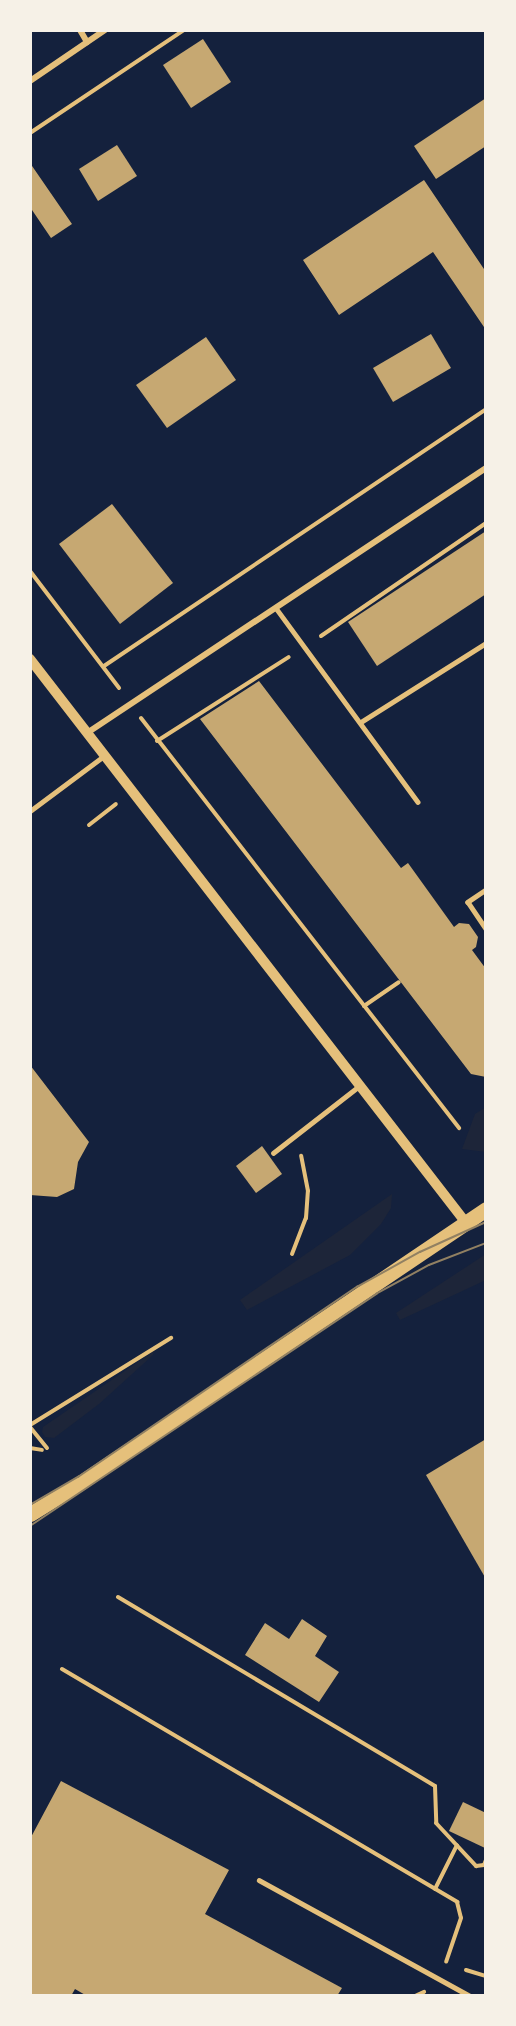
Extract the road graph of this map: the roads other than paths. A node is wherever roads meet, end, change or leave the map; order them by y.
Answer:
1 (80, 30) edge
2 (105, 30) edge
3 (87, 42) junction
4 (30, 81) edge
5 (486, 468) edge
6 (276, 608) junction
7 (486, 643) edge
8 (30, 659) edge
9 (362, 722) junction
10 (87, 733) junction
11 (105, 755) junction
12 (418, 802) dead end
13 (30, 811) edge
14 (486, 890) edge
15 (486, 929) edge
16 (361, 1084) junction
17 (273, 1153) dead end
18 (486, 1209) edge
19 (466, 1223) junction
20 (30, 1514) edge
21 (259, 1880) dead end
22 (470, 1996) edge

1 - 3 street
2 - 3 street
3 - 4 street
5 - 6 street
6 - 9 lane
6 - 10 street
7 - 9 lane
8 - 10 street
9 - 12 lane
10 - 11 street
11 - 13 lane
11 - 16 street
14 - 15 lane
16 - 17 lane
16 - 19 street
18 - 19 main road
19 - 20 main road
21 - 22 lane

